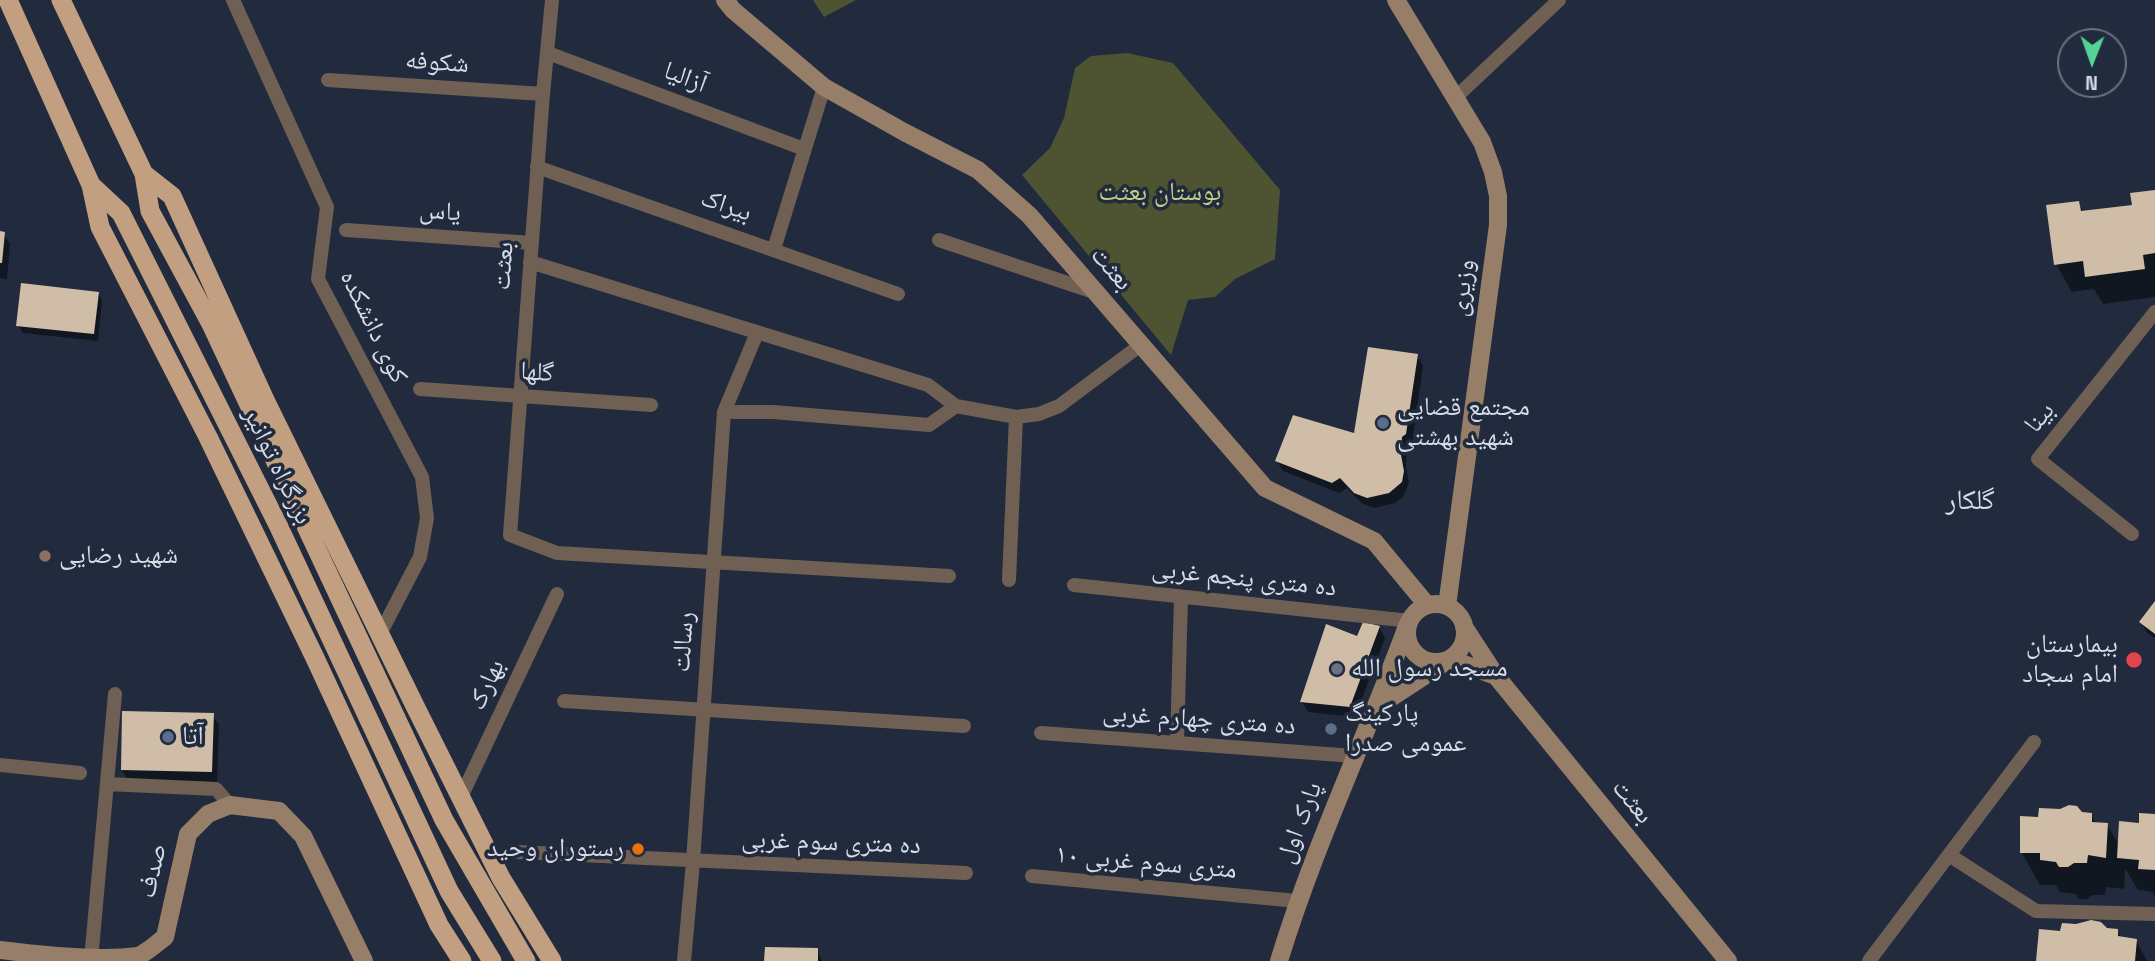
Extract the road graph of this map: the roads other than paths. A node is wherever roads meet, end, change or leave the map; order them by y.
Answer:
1 (8, 0) edge
2 (233, 0) edge
3 (552, 0) edge
4 (1396, 0) edge
5 (1559, 0) edge
6 (68, 2) edge
7 (729, 3) edge
8 (548, 53) junction
9 (328, 80) dead end
10 (824, 87) junction
11 (542, 94) junction
12 (1455, 98) junction
13 (804, 149) junction
14 (537, 167) junction
15 (144, 174) junction
16 (91, 185) junction
17 (345, 230) dead end
18 (939, 240) dead end
19 (532, 243) junction
20 (774, 249) junction
21 (530, 262) junction
22 (1097, 293) junction
23 (898, 294) dead end
24 (2155, 312) edge
25 (757, 333) junction
26 (1142, 344) junction
27 (421, 388) dead end
28 (520, 397) junction
29 (651, 405) dead end
30 (956, 406) junction
31 (724, 412) junction
32 (1016, 417) junction
33 (2132, 534) dead end
34 (714, 561) junction
35 (949, 576) dead end
36 (1009, 580) dead end
37 (1074, 585) dead end
38 (557, 594) dead end
39 (1181, 597) junction
40 (1427, 605) junction
41 (1447, 606) junction
42 (1408, 624) junction
43 (1464, 627) junction
44 (380, 634) junction
45 (1450, 659) junction
46 (1496, 676) junction
47 (115, 694) dead end
48 (564, 701) dead end
49 (1377, 707) junction
50 (704, 710) junction
51 (964, 726) dead end
52 (1041, 733) dead end
53 (2034, 742) dead end
54 (1177, 743) junction
55 (1354, 756) junction
56 (0, 765) edge
57 (80, 773) dead end
58 (107, 784) junction
59 (461, 797) junction
60 (230, 805) junction
61 (517, 852) dead end
62 (1949, 855) junction
63 (694, 862) junction
64 (966, 873) dead end
65 (1032, 876) dead end
66 (1297, 901) junction
67 (2155, 914) edge
68 (0, 950) edge
69 (56, 959) edge
70 (91, 960) edge
71 (364, 961) edge
72 (462, 961) edge
73 (492, 961) edge
74 (526, 961) edge
75 (552, 961) edge
76 (684, 961) edge
77 (1279, 961) edge
78 (1728, 961) edge
79 (1869, 961) edge

1 - 16 highway, بزرگراه توانیر
2 - 44 street, کوی دانشکده
3 - 8 street, بعثت
4 - 12 main road, وزیری
5 - 12 street
6 - 15 highway, بزرگراه توانیر
7 - 10 main road, بعثت
8 - 11 street, بعثت
8 - 13 street, آزالیا
9 - 11 street, شکوفه
10 - 13 street
10 - 22 main road, بعثت
11 - 14 street, بعثت
12 - 41 main road, وزیری
13 - 20 street
14 - 19 street, بعثت
14 - 20 street, بیراک
15 - 44 highway
15 - 74 highway, بزرگراه توانیر
16 - 72 highway
16 - 73 highway, بزرگراه توانیر
17 - 19 street, یاس
18 - 22 street
19 - 21 street, بعثت
20 - 23 street, بیراک
21 - 25 street
21 - 28 street, بعثت
22 - 26 main road, بعثت
24 - 33 street, بینا
25 - 30 street
25 - 31 street, رسالت
26 - 32 street
26 - 40 main road, بعثت
27 - 28 street, گلها
28 - 29 street, گلها
28 - 34 street, بعثت
30 - 31 street
30 - 32 street
31 - 34 street, رسالت
32 - 36 street
34 - 35 street
34 - 50 street, رسالت
37 - 39 street, ده متری پنجم غربی
38 - 59 street, بهارک
39 - 42 street, ده متری پنجم غربی
39 - 54 street
40 - 41 main road
40 - 42 main road
41 - 43 main road
42 - 45 main road
42 - 49 main road, پارک اول
43 - 45 main road
43 - 46 main road, بعثت
44 - 59 highway
45 - 46 main road
45 - 49 main road
46 - 78 main road, بعثت
47 - 58 street
48 - 50 street
49 - 55 main road, پارک اول
50 - 51 street
50 - 63 street, رسالت
52 - 54 street, ده متری چهارم غربی
53 - 62 street
54 - 55 street, ده متری چهارم غربی
55 - 66 main road, پارک اول
56 - 57 street
58 - 60 street
58 - 70 street
59 - 75 highway
60 - 70 main road, صدف
60 - 71 main road
61 - 63 street, ده متری سوم غربی
62 - 67 street
62 - 79 street
63 - 64 street, ده متری سوم غربی
63 - 76 street, رسالت
65 - 66 street, ۱۰ متری سوم غربی
66 - 77 main road, پارک اول
68 - 69 main road, صدف
69 - 70 main road, صدف

